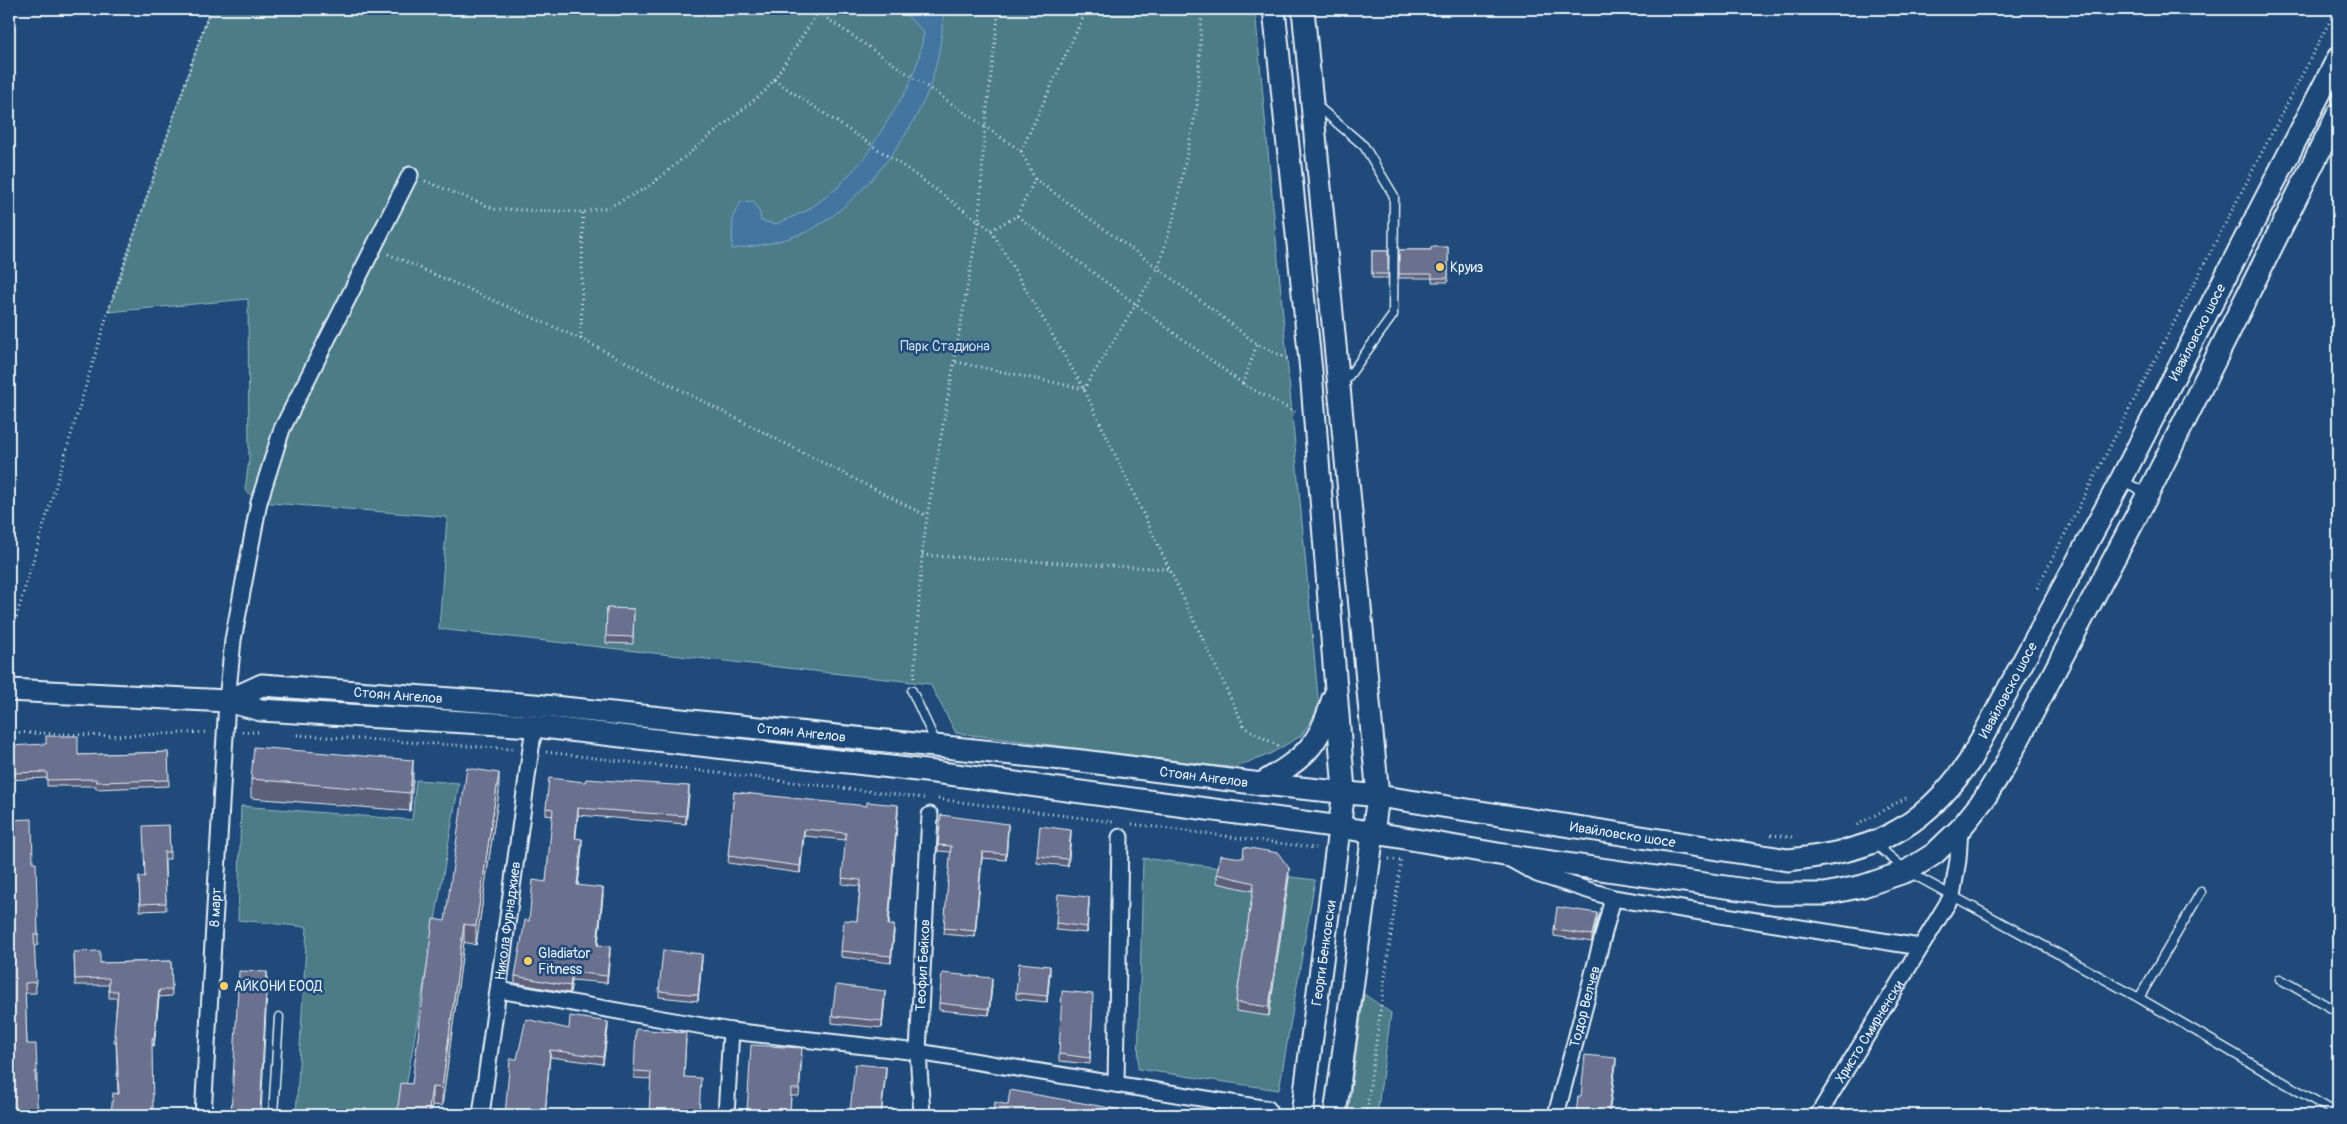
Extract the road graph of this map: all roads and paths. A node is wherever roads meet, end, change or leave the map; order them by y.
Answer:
1 (210, 9) edge
2 (999, 9) edge
3 (1086, 9) edge
4 (1202, 9) edge
5 (1274, 9) edge
6 (1304, 9) edge
7 (2336, 9) edge
8 (819, 11) edge
9 (2338, 58) edge
10 (774, 80) junction
11 (1312, 102) junction
12 (2338, 114) edge
13 (985, 125) junction
14 (1021, 151) junction
15 (410, 175) joint
16 (1035, 179) junction
17 (583, 212) junction
18 (1017, 216) junction
19 (980, 221) junction
20 (991, 230) junction
21 (374, 248) junction
22 (1158, 268) junction
23 (1137, 304) junction
24 (581, 339) junction
25 (1257, 344) junction
26 (956, 362) junction
27 (1311, 371) junction
28 (1243, 384) junction
29 (1084, 389) junction
30 (1339, 390) junction
31 (1315, 423) junction
32 (2121, 480) junction
33 (2148, 494) junction
34 (927, 516) junction
35 (922, 555) junction
36 (1168, 569) junction
37 (2034, 594) dead end
38 (9, 641) edge
39 (1336, 685) junction
40 (9, 690) edge
41 (912, 691) joint
42 (227, 701) junction
43 (534, 726) junction
44 (226, 731) junction
45 (9, 732) edge
46 (269, 733) dead end
47 (288, 734) dead end
48 (937, 745) junction
49 (530, 750) junction
50 (1299, 758) junction
51 (1261, 784) junction
52 (1344, 791) junction
53 (1378, 796) junction
54 (1908, 797) dead end
55 (930, 815) dead end
56 (1130, 824) dead end
57 (1855, 826) dead end
58 (1340, 827) junction
59 (1960, 829) junction
60 (1120, 830) joint
61 (1373, 833) junction
62 (1761, 833) dead end
63 (1800, 838) dead end
64 (1404, 839) junction
65 (1874, 843) junction
66 (1337, 851) junction
67 (1504, 855) junction
68 (1907, 871) junction
69 (2200, 892) dead end
70 (1952, 896) junction
71 (1614, 898) junction
72 (1920, 947) junction
73 (2280, 979) dead end
74 (498, 990) junction
75 (2139, 998) junction
76 (2338, 1012) edge
77 (279, 1017) dead end
78 (731, 1031) junction
79 (918, 1052) junction
80 (1116, 1084) junction
81 (1268, 1108) dead end
82 (2338, 1114) edge
83 (203, 1115) edge
84 (273, 1115) edge
85 (481, 1115) edge
86 (726, 1115) edge
87 (922, 1115) edge
88 (1302, 1115) edge
89 (1335, 1115) edge
90 (1366, 1115) edge
91 (1556, 1115) edge
92 (1818, 1115) edge

1 - 38 path
2 - 13 path
3 - 14 path
4 - 22 path
5 - 27 main road, Георги Бенковски
6 - 11 main road
7 - 37 path
8 - 10 path
8 - 13 path
9 - 32 main road, Ивайловско шосе
10 - 17 path
10 - 19 path
11 - 30 main road
11 - 30 lane
12 - 33 main road, Ивайловско шосе
13 - 14 path
13 - 19 path
14 - 16 path
15 - 17 path
15 - 21 street, 8 март
16 - 18 path
16 - 22 path
17 - 24 path
18 - 20 path
18 - 23 path
19 - 20 path
19 - 26 path
20 - 29 path
21 - 24 path
21 - 42 street, 8 март
22 - 23 path
22 - 25 path
23 - 28 path
23 - 29 path
24 - 34 path
25 - 27 path
25 - 28 path
26 - 29 path
26 - 34 path
27 - 31 main road, Георги Бенковски
28 - 31 path
29 - 36 path
30 - 53 main road
31 - 39 main road, Георги Бенковски
32 - 33 lane
32 - 65 main road, Ивайловско шосе
33 - 59 main road, Ивайловско шосе
34 - 35 path
35 - 36 path
35 - 41 path
36 - 50 path
39 - 50 main road
39 - 52 main road, Георги Бенковски
40 - 42 main road, Стоян Ангелов
41 - 48 lane
42 - 43 main road, Стоян Ангелов
42 - 44 street, 8 март
42 - 48 main road, Стоян Ангелов
43 - 49 street, Никола Фурнаджиев
43 - 58 main road, Стоян Ангелов
44 - 45 path
44 - 46 path
44 - 83 street, 8 март
47 - 49 path
48 - 51 main road, Стоян Ангелов
49 - 60 path
49 - 74 street, Никола Фурнаджиев
50 - 51 main road
51 - 52 main road, Стоян Ангелов
52 - 53 main road, Стоян Ангелов
52 - 58 main road, Георги Бенковски
53 - 61 main road
53 - 65 main road, Ивайловско шосе
54 - 57 path
55 - 79 street, Теофил Бейков
56 - 66 path
58 - 61 main road, Стоян Ангелов
58 - 66 main road, Георги Бенковски
59 - 68 main road, Ивайловско шосе
59 - 70 street
60 - 80 street
61 - 64 main road, Ивайловско шосе
61 - 89 main road
62 - 63 path
64 - 67 main road, Ивайловско шосе
64 - 90 path
65 - 68 lane
66 - 88 main road, Георги Бенковски
67 - 68 main road, Ивайловско шосе
67 - 71 street
68 - 70 lane
69 - 75 lane
70 - 72 street, Христо Смирненски
70 - 75 lane
71 - 72 street
71 - 91 street, Тодор Велчев
72 - 92 street, Христо Смирненски
73 - 76 lane
74 - 78 street
74 - 85 street, Никола Фурнаджиев
75 - 82 lane
77 - 84 lane
78 - 79 street
78 - 86 street
79 - 80 street
79 - 87 street, Теофил Бейков
80 - 81 street

